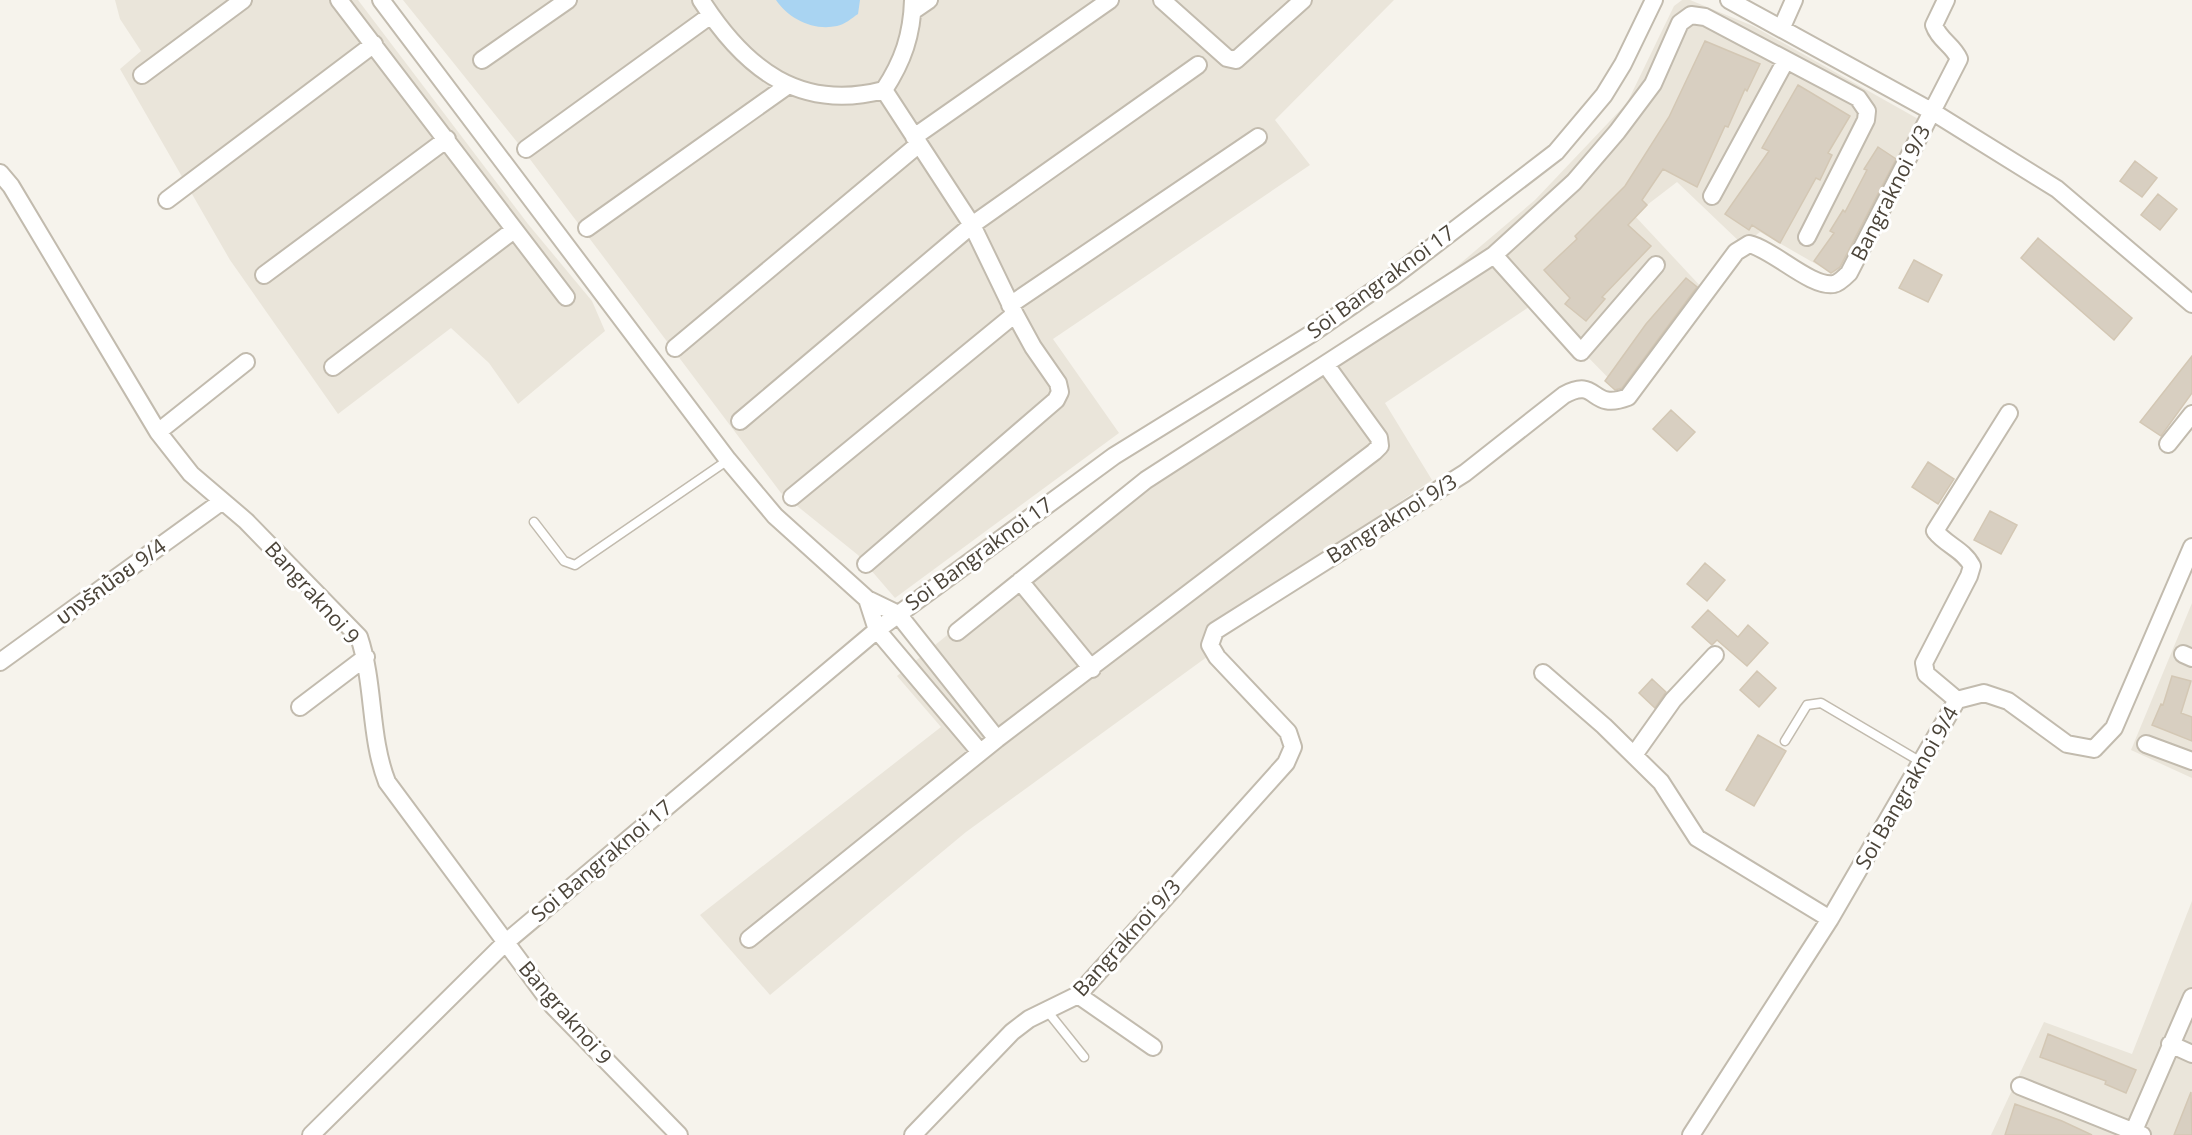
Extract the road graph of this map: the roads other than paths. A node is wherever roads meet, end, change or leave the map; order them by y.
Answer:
1 (243, 0) edge
2 (339, 0) edge
3 (381, 0) edge
4 (568, 0) edge
5 (701, 0) edge
6 (929, 0) edge
7 (1110, 0) edge
8 (1162, 0) edge
9 (1303, 0) edge
10 (1654, 0) edge
11 (1729, 0) edge
12 (1794, 0) edge
13 (1946, 0) edge
14 (913, 6) edge
15 (711, 15) junction
16 (1782, 27) junction
17 (374, 44) junction
18 (482, 60) dead end
19 (1785, 62) junction
20 (1198, 65) dead end
21 (142, 75) dead end
22 (787, 86) junction
23 (884, 90) junction
24 (1933, 112) junction
25 (1258, 137) dead end
26 (447, 139) junction
27 (916, 141) junction
28 (526, 149) dead end
29 (0, 173) edge
30 (1712, 196) dead end
31 (167, 200) dead end
32 (972, 225) junction
33 (586, 228) dead end
34 (514, 230) junction
35 (1807, 237) dead end
36 (1494, 255) junction
37 (1656, 265) dead end
38 (264, 275) dead end
39 (566, 297) dead end
40 (2192, 304) edge
41 (1012, 309) junction
42 (675, 348) dead end
43 (246, 362) dead end
44 (1326, 365) junction
45 (333, 367) dead end
46 (2009, 413) dead end
47 (2192, 414) edge
48 (740, 421) dead end
49 (158, 432) junction
50 (2168, 444) dead end
51 (728, 460) junction
52 (792, 497) dead end
53 (221, 502) junction
54 (534, 522) dead end
55 (2192, 547) edge
56 (866, 564) dead end
57 (1020, 581) junction
58 (867, 599) junction
59 (898, 614) junction
60 (878, 630) junction
61 (957, 632) dead end
62 (1715, 655) dead end
63 (366, 657) junction
64 (0, 662) edge
65 (1092, 669) junction
66 (1543, 673) dead end
67 (1957, 700) junction
68 (300, 707) dead end
69 (997, 739) junction
70 (1785, 741) dead end
71 (2146, 744) dead end
72 (980, 753) junction
73 (1634, 755) junction
74 (2192, 761) edge
75 (1922, 762) junction
76 (1830, 920) junction
77 (749, 939) dead end
78 (505, 943) junction
79 (1078, 995) junction
80 (2192, 997) edge
81 (1048, 1012) junction
82 (2170, 1044) junction
83 (1153, 1047) dead end
84 (2192, 1054) edge
85 (1084, 1057) dead end
86 (2020, 1086) dead end
87 (2136, 1134) edge
88 (311, 1135) edge
89 (679, 1135) edge
90 (913, 1135) edge
91 (1690, 1135) edge

1 - 21 street
2 - 17 street
3 - 51 street
4 - 18 street
5 - 15 street
6 - 14 street
7 - 27 street
8 - 9 street
10 - 59 street, Soi Bangraknoi 17
11 - 16 street
12 - 16 street
13 - 24 street, Bangraknoi 9/3
14 - 23 street
15 - 22 street
15 - 28 street
16 - 24 street
17 - 26 street
17 - 31 street
19 - 30 street
19 - 35 street
19 - 36 street
20 - 32 street
22 - 23 street
22 - 33 street
23 - 27 street
24 - 40 street
24 - 79 street, Bangraknoi 9/3
25 - 41 street
26 - 34 street
26 - 38 street
27 - 32 street
27 - 42 street
29 - 49 street, Bangraknoi 9
32 - 41 street
32 - 48 street
34 - 39 street
34 - 45 street
36 - 37 street
36 - 44 street
41 - 52 street
41 - 56 street
43 - 49 street
44 - 57 street
44 - 65 street
46 - 67 street
47 - 50 street
49 - 53 street, Bangraknoi 9
51 - 54 lane
51 - 58 street
53 - 63 street, Bangraknoi 9
53 - 64 street, บางรักน้อย 9/4
55 - 67 street, Soi Bangraknoi 9/4
57 - 61 street
57 - 65 street
58 - 59 street
58 - 60 street
59 - 60 street, Soi Bangraknoi 17
59 - 69 street
60 - 72 street
60 - 78 street, Soi Bangraknoi 17
62 - 73 street
63 - 68 street
63 - 78 street, Bangraknoi 9
65 - 69 street
66 - 73 street
67 - 75 street, Soi Bangraknoi 9/4
69 - 72 street
70 - 75 lane
71 - 74 street
72 - 77 street
73 - 76 street
75 - 76 street, Soi Bangraknoi 9/4
76 - 91 street, Soi Bangraknoi 9/4
78 - 88 street, Soi Bangraknoi 17
78 - 89 street, Bangraknoi 9
79 - 81 street, Bangraknoi 9/3
79 - 83 street
80 - 82 street
81 - 85 lane
81 - 90 street, Bangraknoi 9/3
82 - 84 street
82 - 87 street
86 - 87 street

